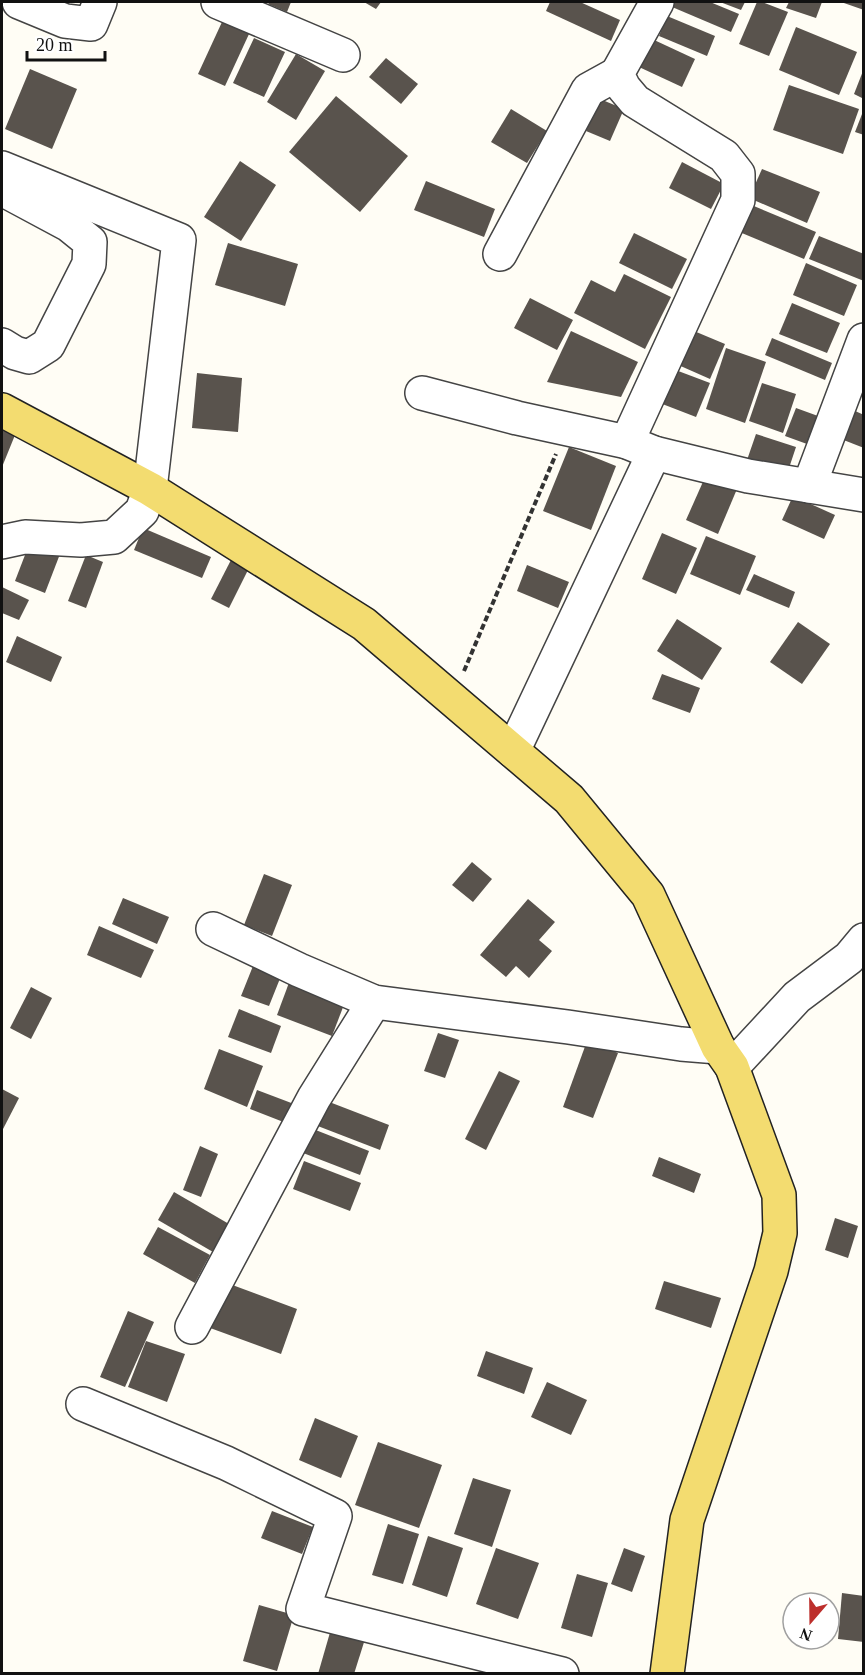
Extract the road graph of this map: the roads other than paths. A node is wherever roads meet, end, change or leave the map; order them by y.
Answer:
1 (19, 2) edge
2 (100, 2) edge
3 (218, 2) edge
4 (657, 2) edge
5 (343, 55) dead end
6 (617, 74) junction
7 (2, 168) edge
8 (2, 189) edge
9 (500, 254) dead end
10 (864, 340) edge
11 (2, 345) edge
12 (422, 393) dead end
13 (2, 410) edge
14 (640, 448) junction
15 (809, 486) junction
16 (150, 489) junction
17 (864, 495) edge
18 (2, 542) edge
19 (513, 751) junction
20 (213, 929) dead end
21 (864, 940) edge
22 (374, 1002) junction
23 (725, 1057) junction
24 (192, 1327) dead end
25 (83, 1404) dead end
26 (562, 1674) edge
27 (667, 1674) edge

1 - 2 street
3 - 5 street
4 - 6 street
6 - 9 street
6 - 14 street
7 - 16 street
8 - 11 street
10 - 15 street
12 - 14 street
13 - 16 main road
14 - 15 street
14 - 19 street
15 - 17 street
16 - 18 street
16 - 19 main road
19 - 23 main road
20 - 22 street
21 - 23 street
22 - 23 street
22 - 24 street
23 - 27 main road
25 - 26 street

